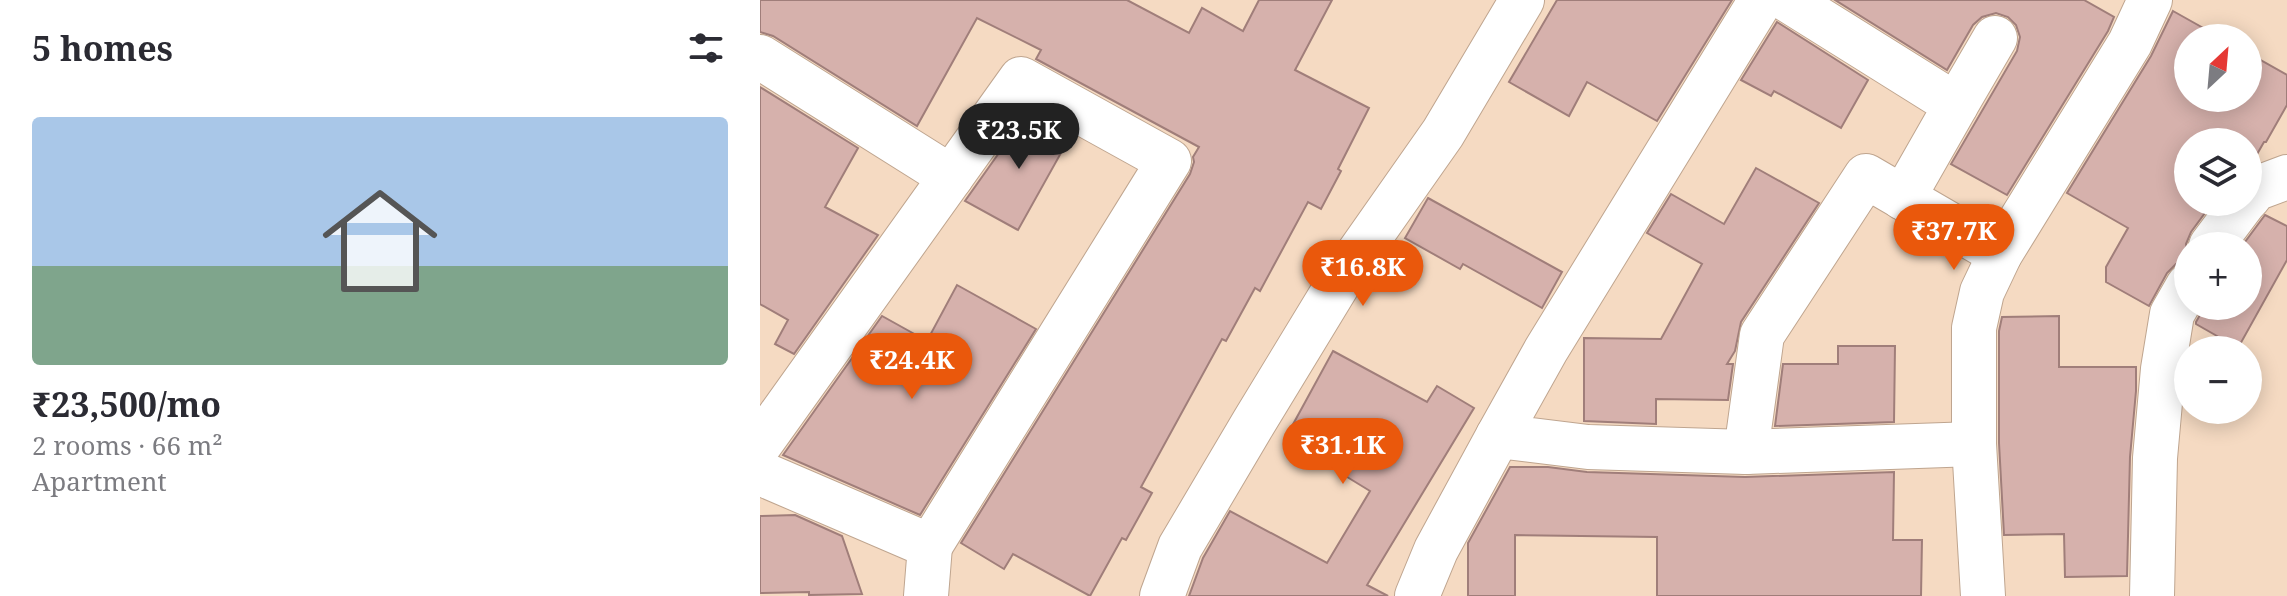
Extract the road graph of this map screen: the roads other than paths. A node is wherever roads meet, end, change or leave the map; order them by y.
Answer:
1 (1522, 0) edge
2 (1761, 0) edge
3 (1788, 0) edge
4 (2144, 3) edge
5 (1995, 38) dead end
6 (760, 57) edge
7 (1956, 105) junction
8 (951, 177) junction
9 (2287, 177) edge
10 (2262, 186) edge
11 (1903, 198) junction
12 (2234, 216) edge
13 (2222, 232) edge
14 (2000, 254) junction
15 (2174, 310) edge
16 (1498, 436) junction
17 (760, 444) edge
18 (1974, 444) junction
19 (1746, 452) junction
20 (760, 473) edge
21 (930, 546) junction
22 (926, 596) edge
23 (1162, 596) edge
24 (1417, 596) edge
25 (1983, 596) edge
26 (2152, 596) edge

1 - 23 street
2 - 16 street
3 - 7 street
4 - 14 street
5 - 7 street
6 - 8 street
7 - 11 street
8 - 17 street
8 - 21 street
9 - 10 street
11 - 14 street
11 - 19 street
12 - 13 street
14 - 18 street
15 - 26 street
16 - 19 street
16 - 24 street
18 - 19 street
18 - 25 street
20 - 21 street
21 - 22 street

